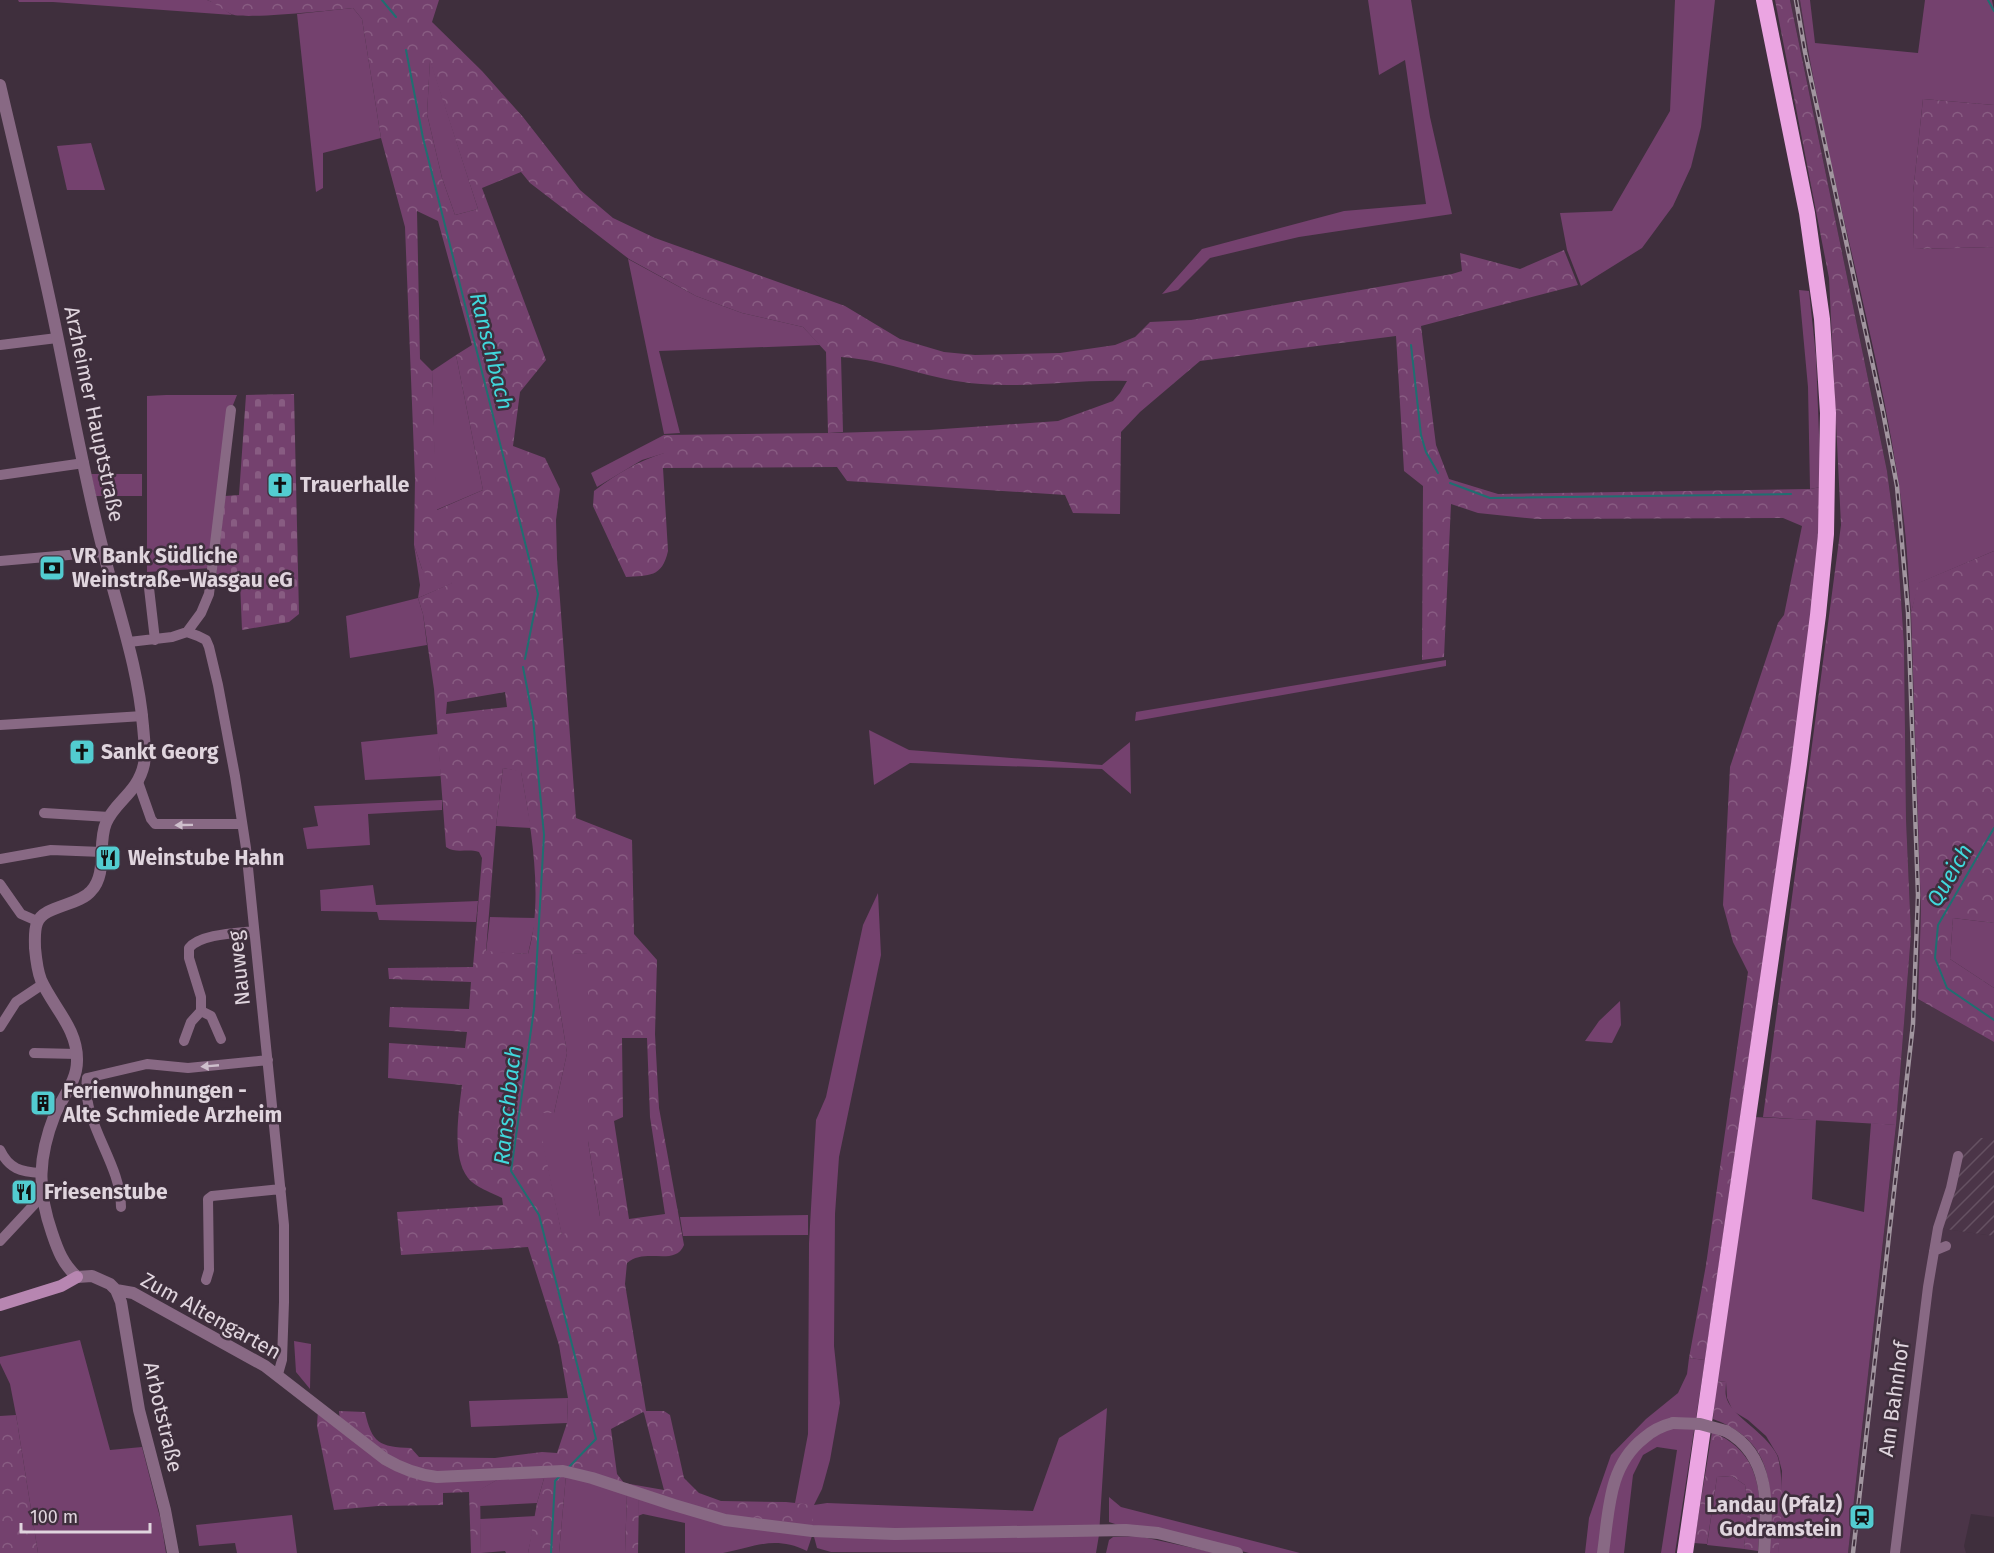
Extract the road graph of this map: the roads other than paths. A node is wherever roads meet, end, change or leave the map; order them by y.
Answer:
1 (1764, 0) edge
2 (0, 85) edge
3 (57, 338) junction
4 (0, 345) edge
5 (231, 410) dead end
6 (84, 463) junction
7 (0, 475) edge
8 (103, 552) junction
9 (0, 561) edge
10 (149, 588) dead end
11 (187, 632) junction
12 (155, 640) junction
13 (129, 642) junction
14 (142, 716) junction
15 (0, 725) edge
16 (138, 782) junction
17 (44, 813) dead end
18 (109, 817) junction
19 (242, 824) junction
20 (102, 852) junction
21 (0, 859) edge
22 (0, 884) edge
23 (38, 921) junction
24 (254, 931) junction
25 (43, 984) junction
26 (201, 1011) junction
27 (0, 1027) edge
28 (221, 1039) dead end
29 (184, 1041) dead end
30 (34, 1053) dead end
31 (77, 1053) junction
32 (268, 1060) junction
33 (77, 1069) junction
34 (87, 1078) junction
35 (0, 1150) edge
36 (1958, 1156) dead end
37 (41, 1173) junction
38 (281, 1189) junction
39 (42, 1197) junction
40 (121, 1207) dead end
41 (0, 1241) edge
42 (1946, 1246) dead end
43 (1934, 1251) junction
44 (77, 1277) junction
45 (206, 1280) dead end
46 (116, 1290) junction
47 (0, 1305) edge
48 (278, 1374) junction
49 (173, 1553) edge
50 (1237, 1553) edge
51 (1603, 1553) edge
52 (1685, 1553) edge
53 (1764, 1553) edge
54 (1895, 1553) edge

1 - 52 highway
2 - 3 street, Arzheimer Hauptstraße
3 - 4 street
3 - 6 street, Arzheimer Hauptstraße
5 - 11 street
6 - 7 street
6 - 8 street, Arzheimer Hauptstraße
8 - 9 street
8 - 13 street, Arzheimer Hauptstraße
10 - 12 street
11 - 12 street
11 - 19 street, Nauweg
12 - 13 street
13 - 14 street, Arzheimer Hauptstraße
14 - 15 street
14 - 16 street, Arzheimer Hauptstraße
16 - 18 street, Arzheimer Hauptstraße
19 -> 16 street
17 - 18 street
18 - 20 street, Arzheimer Hauptstraße
19 - 24 street, Nauweg
20 - 21 street
20 - 23 street, Arzheimer Hauptstraße
22 - 23 street
23 - 25 street
24 - 26 street
24 - 32 street, Nauweg
25 - 27 street
25 - 31 street
26 - 28 street
26 - 29 street
30 - 31 street
31 - 33 street
32 -> 34 street
32 - 38 street, Nauweg
33 - 34 street
33 - 37 street
34 - 40 street
35 - 37 street
36 - 43 street, Am Bahnhof
37 - 39 street
38 - 45 street
38 - 48 street, Nauweg
39 - 41 street
39 - 44 street
42 - 43 street
43 - 54 street, Am Bahnhof
44 - 46 street, Zum Altengarten
44 - 47 main road
46 - 48 street, Zum Altengarten
46 - 49 street, Arbotstraße
48 - 50 street, Zum Altengarten
51 - 53 street, bridge

